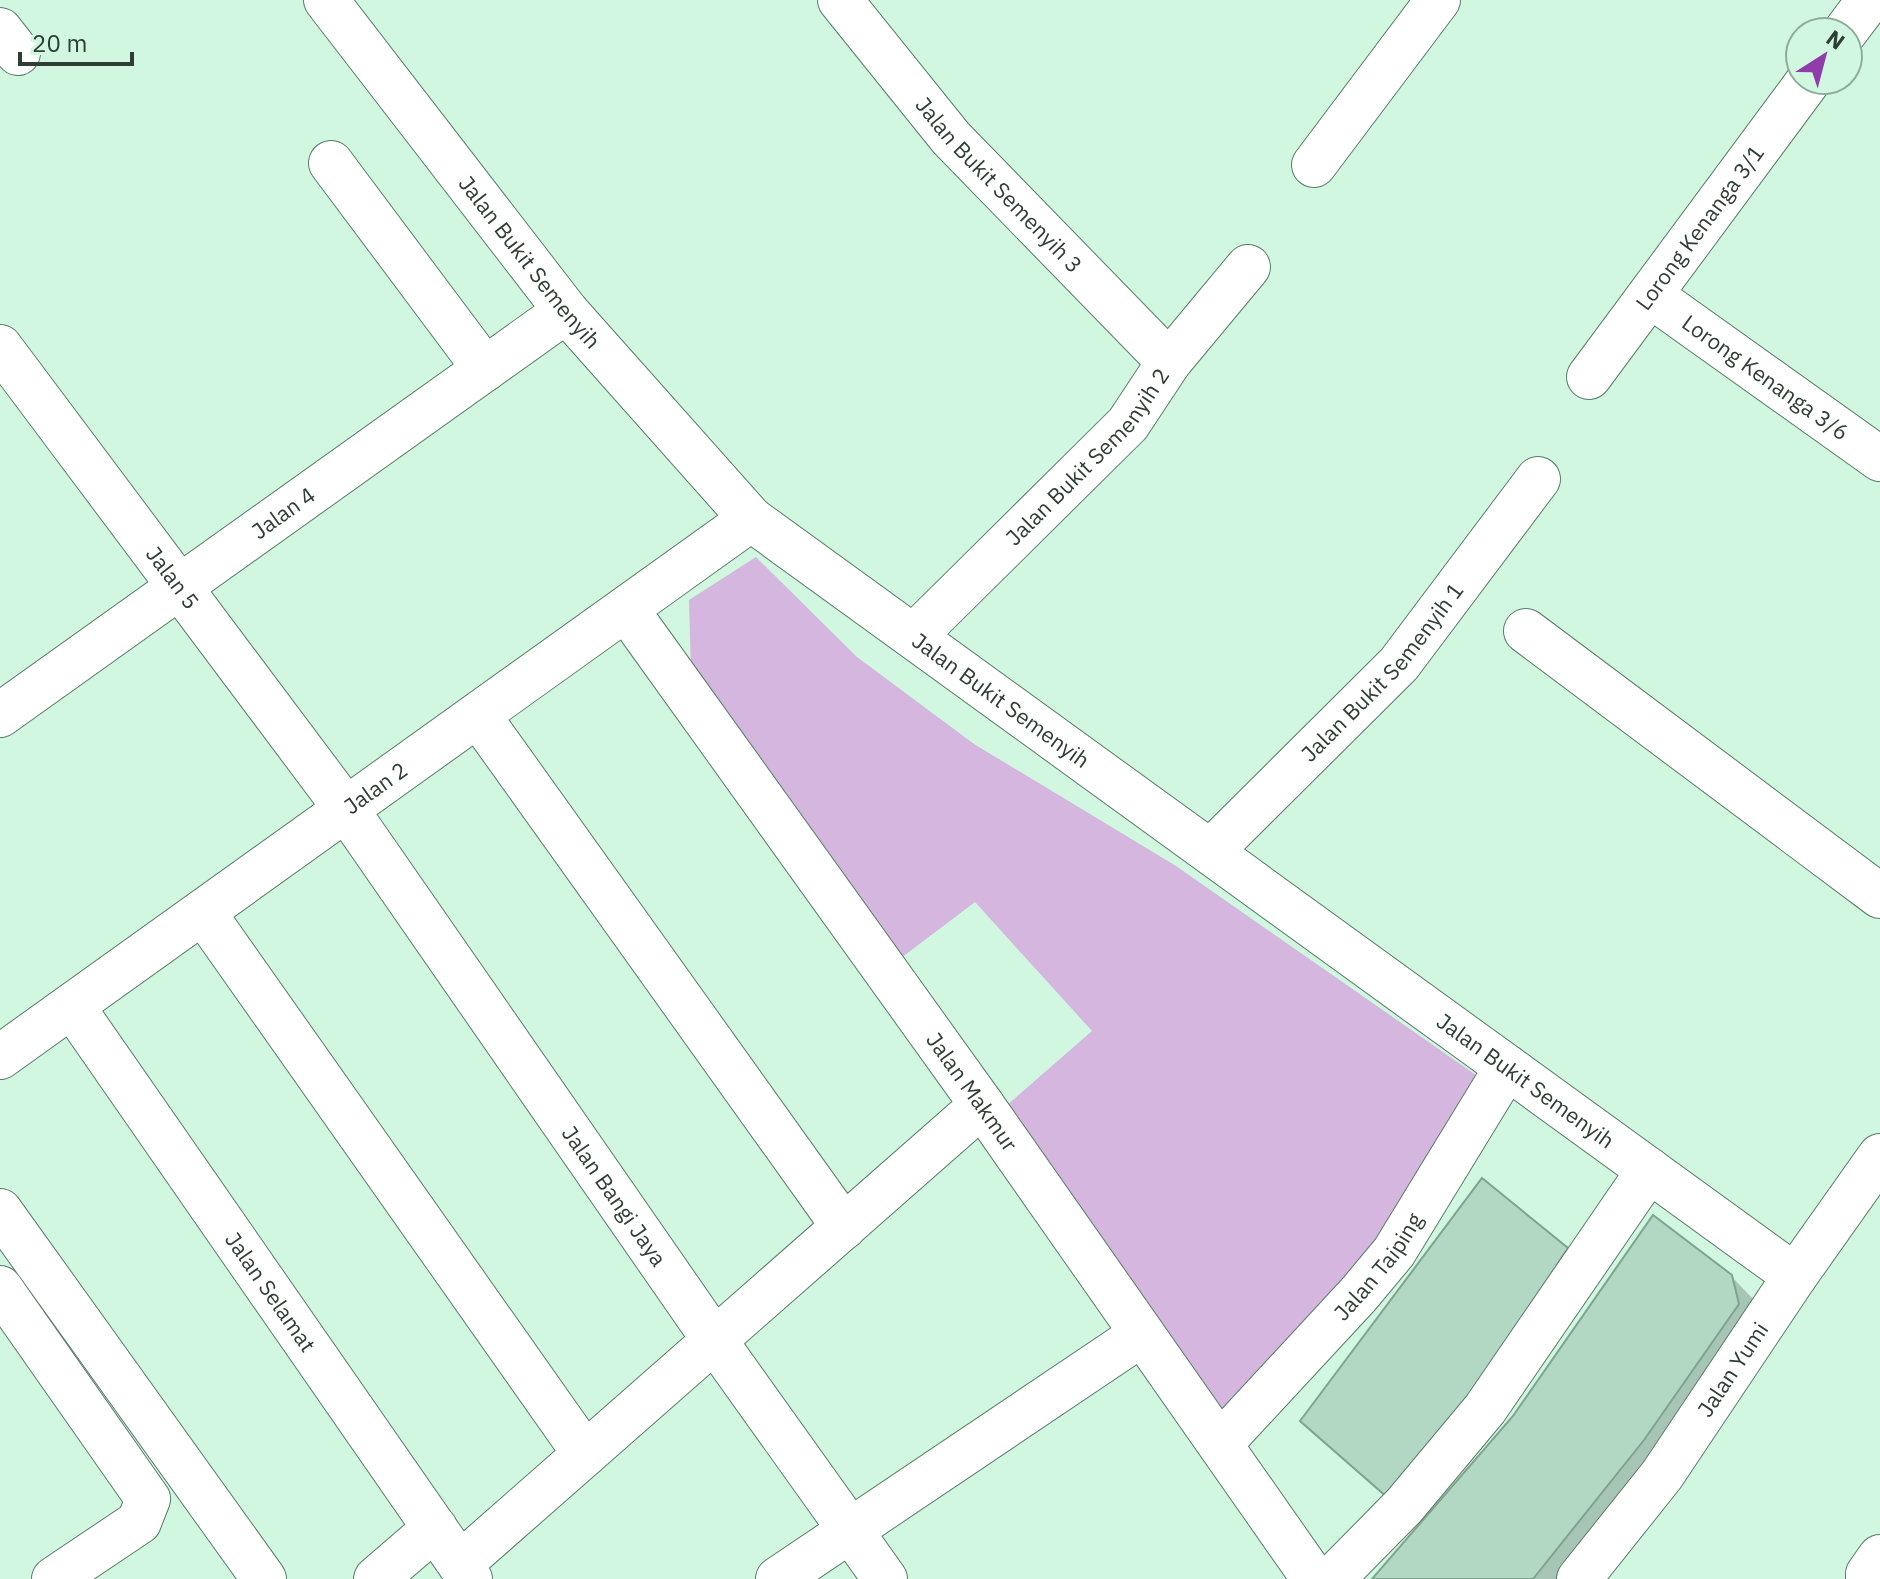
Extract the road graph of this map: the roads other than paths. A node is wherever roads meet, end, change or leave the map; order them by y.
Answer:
1 (326, 0) edge
2 (840, 0) edge
3 (1438, 0) edge
4 (1797, 96) edge
5 (331, 163) dead end
6 (1314, 165) dead end
7 (1248, 267) dead end
8 (1650, 295) junction
9 (566, 311) junction
10 (0, 347) edge
11 (1169, 362) junction
12 (485, 369) junction
13 (1589, 377) dead end
14 (1880, 459) edge
15 (1538, 479) dead end
16 (751, 519) junction
17 (180, 587) junction
18 (626, 609) junction
19 (1526, 631) dead end
20 (914, 636) junction
21 (0, 715) edge
22 (478, 715) junction
23 (346, 809) junction
24 (1211, 851) junction
25 (1880, 896) edge
26 (203, 912) junction
27 (72, 1006) junction
28 (0, 1057) edge
29 (1507, 1067) junction
30 (982, 1105) junction
31 (1880, 1156) edge
32 (1649, 1170) junction
33 (0, 1211) edge
34 (844, 1227) junction
35 (1795, 1276) junction
36 (0, 1288) edge
37 (1142, 1334) junction
38 (715, 1341) junction
39 (1220, 1444) junction
40 (585, 1454) junction
41 (435, 1528) junction
42 (850, 1531) junction
43 (465, 1571) edge
44 (54, 1579) edge
45 (264, 1579) edge
46 (376, 1579) edge
47 (778, 1579) edge
48 (885, 1579) edge
49 (1314, 1579) edge
50 (1332, 1579) edge
51 (1579, 1579) edge

1 - 9 street, Jalan Bukit Semenyih
2 - 11 street, Jalan Bukit Semenyih 3
3 - 6 street
4 - 8 street, Lorong Kenanga 3/1
5 - 12 street
7 - 11 street, Jalan Bukit Semenyih 2
8 - 13 street, Lorong Kenanga 3/1
8 - 14 street, Lorong Kenanga 3/6
9 - 12 street, Jalan 4
9 - 16 street, Jalan Bukit Semenyih
10 - 17 street, Jalan 5
11 - 20 street, Jalan Bukit Semenyih 2
12 - 17 street, Jalan 4
15 - 24 street, Jalan Bukit Semenyih 1
16 - 18 street, Jalan 2
16 - 20 street, Jalan Bukit Semenyih
17 - 21 street, Jalan 4
17 - 23 street, Jalan 5
18 - 22 street, Jalan 2
18 - 30 street, Jalan Makmur
19 - 25 street
20 - 24 street, Jalan Bukit Semenyih
22 - 23 street, Jalan 2
22 - 34 street
23 - 26 street, Jalan 2
23 - 38 street, Jalan Bangi Jaya
24 - 29 street, Jalan Bukit Semenyih
26 - 27 street, Jalan 2
26 - 40 street
27 - 28 street, Jalan 2
27 - 41 street, Jalan Selamat
29 - 32 street, Jalan Bukit Semenyih
29 - 39 street, Jalan Taiping
30 - 34 street
30 - 37 street, Jalan Makmur
31 - 35 street, Jalan Yumi
32 - 35 street, Jalan Bukit Semenyih
32 - 50 street
33 - 45 street
34 - 38 street
35 - 51 street, Jalan Yumi
36 - 44 street
37 - 39 street, Jalan Makmur
37 - 42 street
38 - 40 street
38 - 42 street, Jalan Bangi Jaya
39 - 49 street, Jalan Makmur
40 - 43 street
41 - 43 street, Jalan Selamat
41 - 46 street
42 - 47 street
42 - 48 street, Jalan Bangi Jaya

